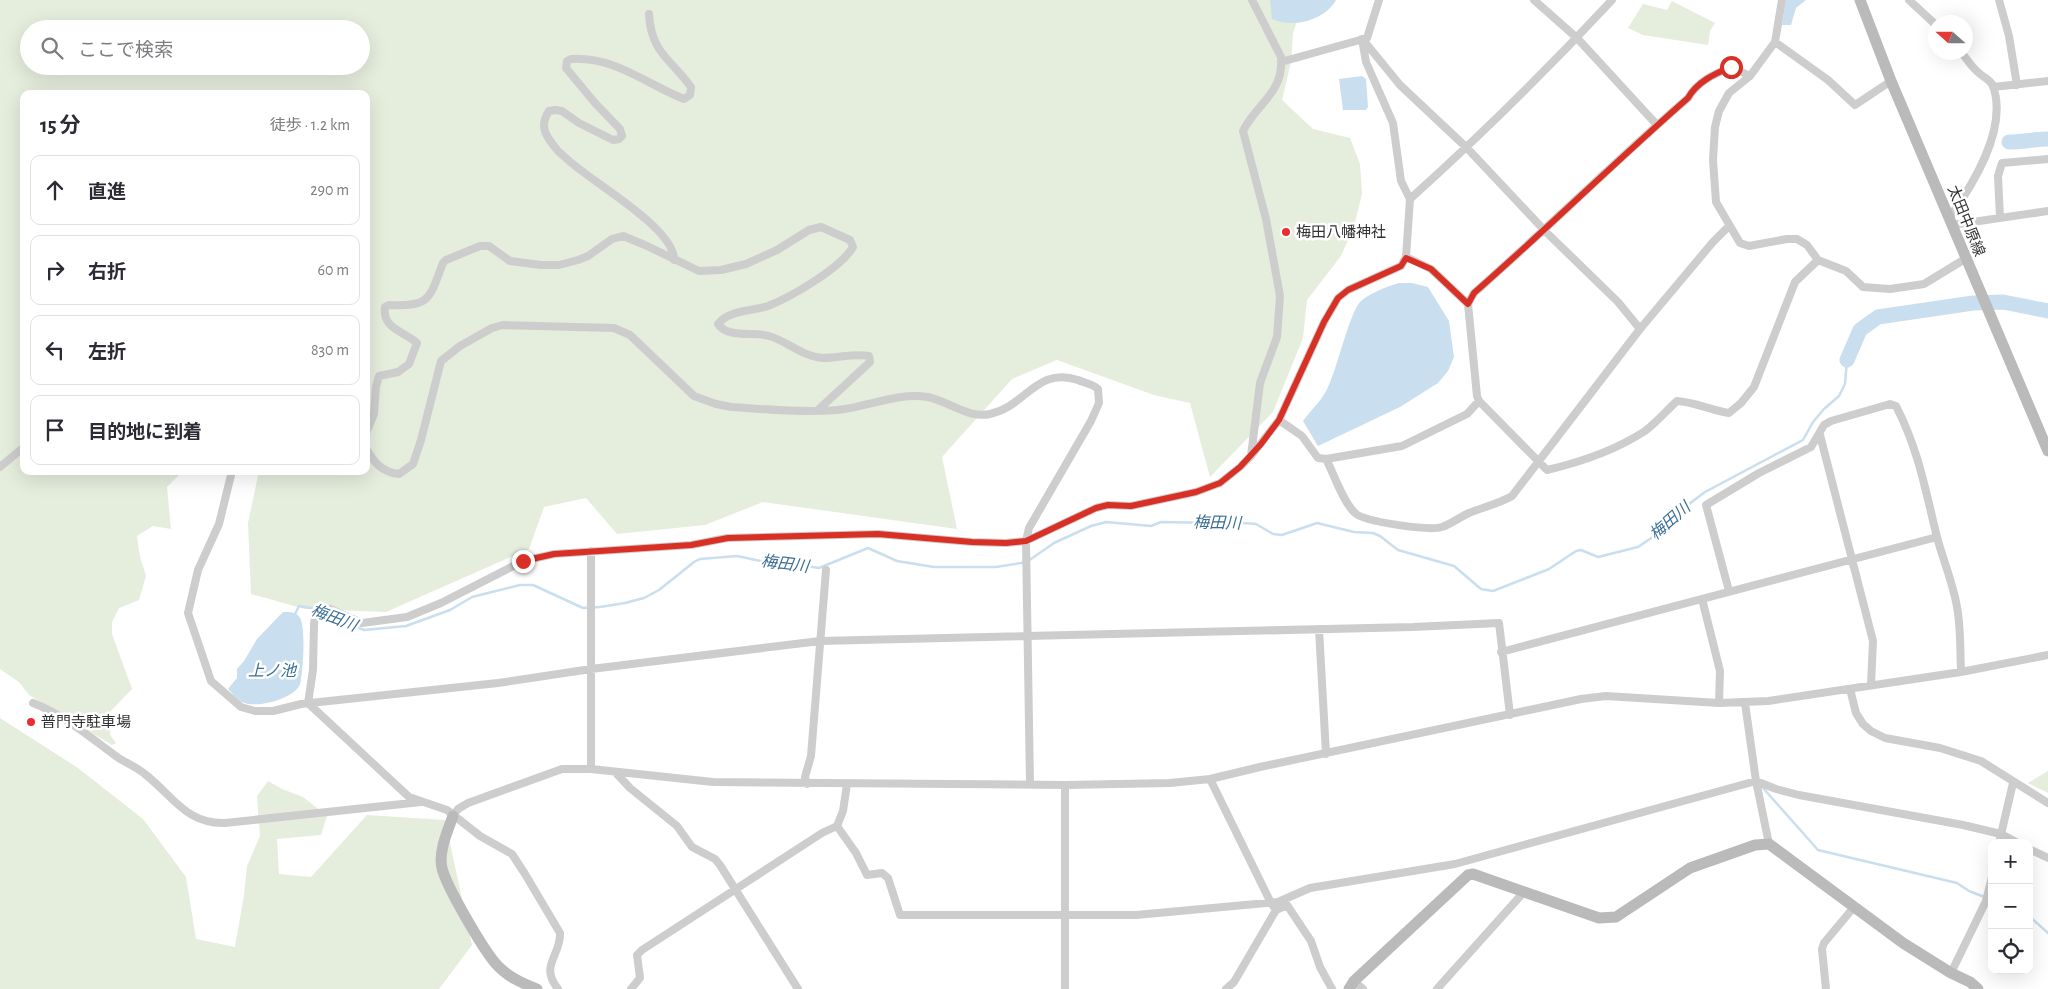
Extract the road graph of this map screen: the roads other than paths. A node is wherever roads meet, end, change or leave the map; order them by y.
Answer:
1 (1252, 0) edge
2 (1379, 0) edge
3 (1534, 0) edge
4 (1612, 0) edge
5 (1782, 0) edge
6 (1860, 0) edge
7 (1909, 0) edge
8 (1999, 0) edge
9 (649, 14) dead end
10 (1928, 18) edge
11 (1577, 38) junction
12 (1362, 39) junction
13 (1774, 42) junction
14 (1967, 60) edge
15 (1281, 62) junction
16 (1750, 76) junction
17 (2048, 81) edge
18 (1892, 82) junction
19 (2017, 84) junction
20 (1993, 87) junction
21 (1657, 125) junction
22 (1467, 148) junction
23 (2048, 160) edge
24 (1410, 199) junction
25 (2048, 211) edge
26 (2000, 218) junction
27 (1951, 222) junction
28 (1729, 226) junction
29 (1545, 231) junction
30 (1406, 258) junction
31 (1965, 259) junction
32 (674, 260) junction
33 (1818, 260) junction
34 (1468, 304) junction
35 (1640, 329) junction
36 (1479, 400) junction
37 (818, 410) junction
38 (1279, 420) junction
39 (370, 424) edge
40 (1820, 435) junction
41 (20, 450) edge
42 (2048, 451) edge
43 (370, 454) edge
44 (1251, 456) junction
45 (1326, 459) junction
46 (1537, 462) junction
47 (0, 467) edge
48 (231, 475) edge
49 (1937, 537) junction
50 (1026, 541) junction
51 (591, 551) junction
52 (1852, 560) junction
53 (826, 570) dead end
54 (1729, 591) junction
55 (1702, 600) junction
56 (1319, 629) junction
57 (1028, 637) junction
58 (820, 641) junction
59 (1501, 652) junction
60 (2048, 655) edge
61 (592, 669) junction
62 (1961, 672) junction
63 (1871, 684) junction
64 (1850, 689) junction
65 (33, 703) dead end
66 (1720, 703) junction
67 (1745, 703) junction
68 (308, 704) junction
69 (1510, 715) junction
70 (1326, 754) junction
71 (590, 769) junction
72 (616, 773) junction
73 (1210, 780) junction
74 (1756, 781) junction
75 (2013, 783) junction
76 (807, 784) junction
77 (846, 784) junction
78 (1030, 784) junction
79 (1065, 785) junction
80 (420, 802) junction
81 (2048, 803) edge
82 (453, 816) junction
83 (837, 826) junction
84 (2001, 834) junction
85 (2000, 839) edge
86 (2010, 839) edge
87 (1769, 844) junction
88 (2033, 851) edge
89 (2048, 858) edge
90 (1455, 864) junction
91 (1463, 878) junction
92 (1990, 884) edge
93 (735, 890) junction
94 (1523, 893) junction
95 (1271, 903) junction
96 (1854, 907) junction
97 (1276, 910) junction
98 (1066, 915) junction
99 (1951, 973) junction
100 (1351, 985) edge
101 (537, 989) edge
102 (558, 989) edge
103 (631, 989) edge
104 (798, 989) edge
105 (1065, 989) edge
106 (1226, 989) edge
107 (1332, 989) edge
108 (1363, 989) edge
109 (1437, 989) edge
110 (1826, 989) edge
111 (1978, 989) edge

1 - 15 street
2 - 12 street
3 - 11 street
4 - 11 street
5 - 13 street
6 - 18 street, 太田中原線
7 - 10 street
8 - 19 street
9 - 32 street
11 - 21 street
11 - 22 street
12 - 15 street
12 - 22 street
12 - 24 street
13 - 16 street
13 - 18 street
14 - 20 street
15 - 44 street
16 - 21 street
16 - 28 street
17 - 19 street
18 - 27 street, 太田中原線
19 - 20 street
20 - 27 street
21 - 29 street
22 - 24 street
22 - 29 street
23 - 26 street
24 - 30 street
25 - 26 street
26 - 27 street
27 - 31 street, 太田中原線
28 - 33 street
28 - 35 street
29 - 34 street
29 - 35 street
30 - 34 street
30 - 38 street
31 - 33 street
31 - 42 street, 太田中原線
32 - 37 street
32 - 39 street
33 - 46 street
34 - 36 street
35 - 46 street
36 - 45 street
36 - 46 street
37 - 43 street
37 - 50 street
38 - 44 street
38 - 45 street
40 - 49 street
40 - 52 street
40 - 54 street
41 - 47 street
44 - 50 street
45 - 46 street
48 - 68 street
49 - 52 street
49 - 62 street
50 - 51 street
50 - 57 street
51 - 61 street
51 - 68 street
52 - 54 street
52 - 63 street
53 - 58 street
54 - 55 street
55 - 59 street
55 - 66 street
56 - 57 street
56 - 59 street
56 - 70 street
57 - 58 street
57 - 78 street
58 - 61 street
58 - 76 street
59 - 69 street
60 - 62 street
61 - 68 street
61 - 71 street
62 - 63 street
63 - 64 street
64 - 67 street
64 - 75 street
65 - 80 street
66 - 67 street
66 - 69 street
67 - 74 street
68 - 80 street
69 - 70 street
70 - 73 street
71 - 72 street
71 - 82 street
72 - 76 street
72 - 93 street
73 - 79 street
73 - 95 street
74 - 84 street
74 - 87 street
74 - 90 street
75 - 81 street
75 - 84 street
76 - 77 street
77 - 78 street
77 - 83 street
78 - 79 street
79 - 98 street
80 - 82 street
82 - 101 street
82 - 102 street
83 - 93 street
83 - 98 street
84 - 85 street
84 - 86 street
87 - 94 street
87 - 96 street
88 - 89 street
90 - 91 street
90 - 95 street
91 - 94 street
91 - 100 street
92 - 99 street
93 - 103 street
93 - 104 street
94 - 109 street
95 - 97 street
95 - 98 street
96 - 99 street
96 - 110 street
97 - 106 street
97 - 107 street
98 - 105 street
99 - 111 street
100 - 108 street

